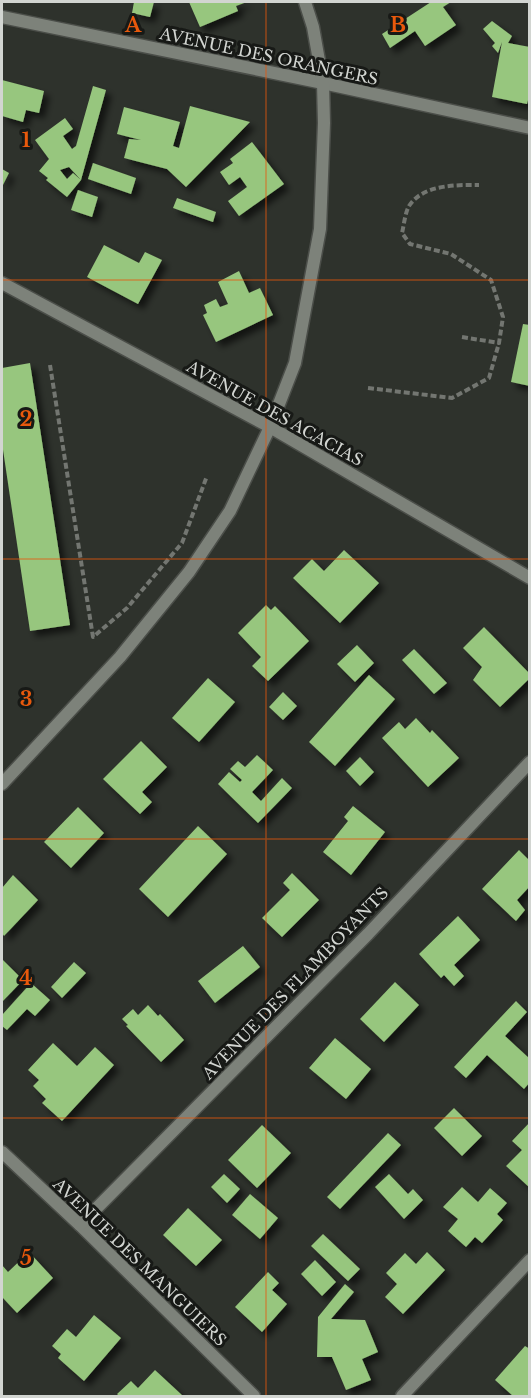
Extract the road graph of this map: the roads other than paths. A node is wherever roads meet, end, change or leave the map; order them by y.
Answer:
1 (305, 2) edge
2 (2, 17) edge
3 (323, 83) junction
4 (530, 128) edge
5 (2, 283) edge
6 (270, 427) junction
7 (530, 578) edge
8 (530, 762) edge
9 (2, 784) edge
10 (2, 1152) edge
11 (80, 1225) junction
12 (530, 1260) edge
13 (254, 1396) edge
14 (402, 1396) edge

1 - 3 street
2 - 3 street, AVENUE DES ORANGERS
3 - 4 street, AVENUE DES ORANGERS
3 - 6 street
5 - 6 street, AVENUE DES ACACIAS
6 - 7 street, AVENUE DES ACACIAS
6 - 9 street
8 - 11 street, AVENUE DES FLAMBOYANTS
10 - 11 street, AVENUE DES MANGUIERS
11 - 13 street, AVENUE DES MANGUIERS
12 - 14 street

